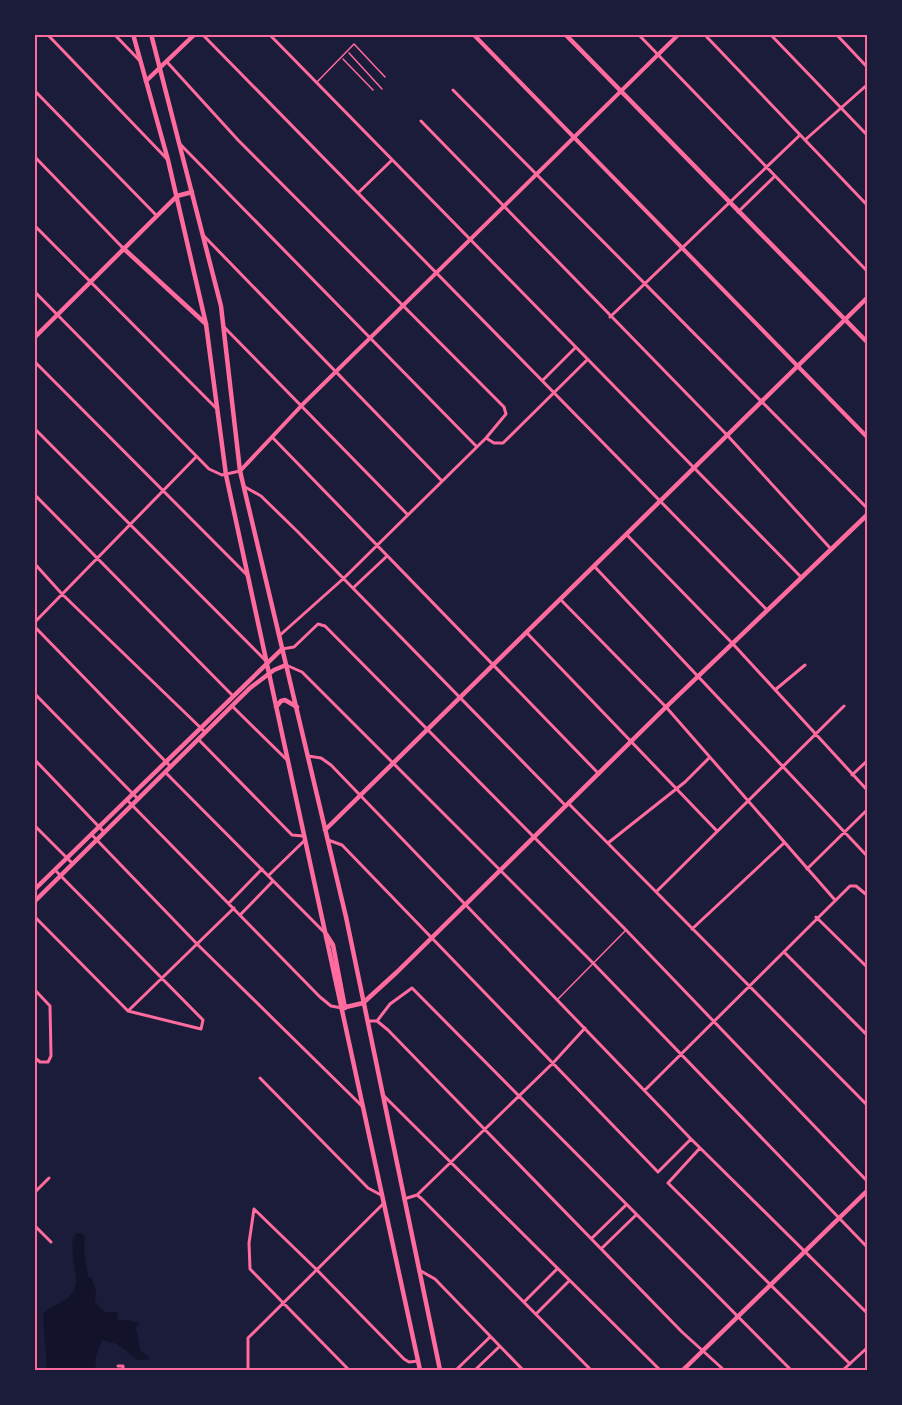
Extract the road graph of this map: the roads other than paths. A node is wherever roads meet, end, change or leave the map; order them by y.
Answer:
1 (47, 34) edge
2 (114, 34) edge
3 (133, 34) edge
4 (150, 34) edge
5 (195, 34) edge
6 (202, 34) edge
7 (269, 34) edge
8 (472, 34) edge
9 (565, 34) edge
10 (638, 34) edge
11 (679, 34) edge
12 (704, 34) edge
13 (770, 34) edge
14 (836, 34) edge
15 (348, 52) junction
16 (657, 55) junction
17 (342, 58) junction
18 (167, 62) junction
19 (141, 63) junction
20 (867, 68) edge
21 (160, 69) junction
22 (385, 77) dead end
23 (146, 81) junction
24 (316, 82) junction
25 (867, 84) edge
26 (382, 89) dead end
27 (34, 90) edge
28 (372, 90) dead end
29 (453, 90) dead end
30 (622, 91) junction
31 (842, 109) junction
32 (421, 121) dead end
33 (800, 135) junction
34 (867, 136) edge
35 (573, 138) junction
36 (805, 140) junction
37 (179, 144) junction
38 (34, 156) edge
39 (168, 160) junction
40 (392, 160) junction
41 (766, 167) junction
42 (536, 175) junction
43 (775, 176) junction
44 (192, 192) junction
45 (357, 193) junction
46 (177, 195) junction
47 (730, 202) junction
48 (867, 206) edge
49 (504, 208) junction
50 (738, 212) junction
51 (156, 215) junction
52 (34, 225) edge
53 (202, 234) junction
54 (469, 241) junction
55 (123, 248) junction
56 (683, 249) junction
57 (867, 272) edge
58 (435, 274) junction
59 (89, 282) junction
60 (644, 284) junction
61 (34, 291) edge
62 (867, 297) edge
63 (404, 306) junction
64 (57, 314) junction
65 (610, 317) junction
66 (844, 320) junction
67 (206, 324) junction
68 (224, 327) junction
69 (34, 338) edge
70 (369, 339) junction
71 (867, 343) edge
72 (575, 348) junction
73 (587, 360) junction
74 (34, 361) edge
75 (797, 366) junction
76 (337, 371) junction
77 (542, 380) junction
78 (555, 392) junction
79 (760, 401) junction
80 (303, 404) junction
81 (216, 408) junction
82 (34, 428) edge
83 (727, 435) junction
84 (271, 436) junction
85 (486, 438) junction
86 (867, 438) edge
87 (477, 447) junction
88 (196, 456) junction
89 (693, 468) junction
90 (240, 471) junction
91 (226, 475) junction
92 (442, 481) junction
93 (243, 486) junction
94 (163, 490) junction
95 (34, 494) edge
96 (660, 500) junction
97 (867, 509) edge
98 (867, 514) edge
99 (408, 515) junction
100 (129, 525) junction
101 (626, 534) junction
102 (376, 545) junction
103 (832, 550) junction
104 (387, 557) junction
105 (96, 559) junction
106 (34, 563) edge
107 (594, 566) junction
108 (248, 576) junction
109 (801, 577) junction
110 (344, 578) junction
111 (354, 588) junction
112 (62, 594) junction
113 (560, 598) junction
114 (767, 610) junction
115 (34, 625) edge
116 (526, 632) junction
117 (279, 637) junction
118 (734, 644) junction
119 (282, 649) junction
120 (267, 662) junction
121 (493, 664) junction
122 (286, 665) junction
123 (805, 665) dead end
124 (269, 674) junction
125 (699, 675) junction
126 (775, 690) junction
127 (34, 693) edge
128 (232, 695) junction
129 (460, 697) junction
130 (238, 700) junction
131 (226, 701) junction
132 (232, 706) junction
133 (844, 706) dead end
134 (297, 707) junction
135 (666, 707) junction
136 (275, 709) junction
137 (200, 727) junction
138 (426, 730) junction
139 (205, 732) junction
140 (193, 734) junction
141 (815, 735) junction
142 (198, 739) junction
143 (634, 741) junction
144 (308, 756) junction
145 (710, 758) junction
146 (34, 759) edge
147 (286, 759) junction
148 (867, 760) edge
149 (165, 761) junction
150 (394, 762) junction
151 (170, 766) junction
152 (782, 766) junction
153 (159, 767) junction
154 (164, 772) junction
155 (599, 774) junction
156 (852, 775) junction
157 (676, 789) junction
158 (867, 791) edge
159 (133, 793) junction
160 (360, 796) junction
161 (138, 799) junction
162 (127, 800) junction
163 (747, 800) junction
164 (132, 805) junction
165 (567, 805) junction
166 (867, 809) edge
167 (34, 825) edge
168 (99, 828) junction
169 (325, 830) junction
170 (716, 830) junction
171 (104, 832) junction
172 (842, 833) junction
173 (92, 835) junction
174 (303, 838) junction
175 (533, 839) junction
176 (96, 840) junction
177 (328, 840) junction
178 (608, 843) junction
179 (784, 843) junction
180 (68, 858) junction
181 (867, 858) edge
182 (72, 863) junction
183 (262, 869) junction
184 (807, 869) junction
185 (55, 870) junction
186 (501, 872) junction
187 (61, 875) junction
188 (268, 875) junction
189 (273, 881) junction
190 (34, 891) edge
191 (656, 892) junction
192 (867, 896) edge
193 (39, 897) junction
194 (835, 900) junction
195 (34, 902) edge
196 (230, 903) junction
197 (465, 906) junction
198 (234, 908) junction
199 (240, 914) junction
200 (34, 916) edge
201 (816, 917) junction
202 (692, 929) junction
203 (626, 930) junction
204 (325, 932) junction
205 (431, 939) junction
206 (198, 945) junction
207 (784, 952) junction
208 (593, 963) junction
209 (867, 968) edge
210 (162, 979) junction
211 (748, 985) junction
212 (34, 989) edge
213 (557, 1000) junction
214 (363, 1003) junction
215 (344, 1008) junction
216 (128, 1011) junction
217 (366, 1021) junction
218 (377, 1021) junction
219 (712, 1022) junction
220 (585, 1028) junction
221 (867, 1036) edge
222 (682, 1054) junction
223 (34, 1057) edge
224 (553, 1063) junction
225 (260, 1078) dead end
226 (645, 1090) junction
227 (382, 1094) junction
228 (519, 1097) junction
229 (867, 1106) edge
230 (364, 1107) junction
231 (485, 1131) junction
232 (691, 1139) junction
233 (700, 1148) junction
234 (452, 1162) junction
235 (49, 1178) dead end
236 (867, 1182) edge
237 (867, 1190) edge
238 (34, 1193) edge
239 (382, 1195) junction
240 (417, 1195) junction
241 (404, 1199) junction
242 (384, 1203) junction
243 (626, 1205) junction
244 (636, 1215) junction
245 (839, 1220) junction
246 (34, 1225) edge
247 (592, 1238) junction
248 (51, 1242) dead end
249 (602, 1248) junction
250 (867, 1248) edge
251 (804, 1253) junction
252 (316, 1269) junction
253 (419, 1269) junction
254 (557, 1269) junction
255 (569, 1281) junction
256 (772, 1284) junction
257 (282, 1302) junction
258 (524, 1302) junction
259 (536, 1314) junction
260 (867, 1314) edge
261 (737, 1318) junction
262 (490, 1337) junction
263 (499, 1347) junction
264 (867, 1347) edge
265 (703, 1351) junction
266 (418, 1361) junction
267 (850, 1364) junction
268 (118, 1366) dead end
269 (123, 1371) edge
270 (248, 1371) edge
271 (349, 1371) edge
272 (420, 1371) edge
273 (440, 1371) edge
274 (456, 1371) edge
275 (475, 1371) edge
276 (523, 1371) edge
277 (591, 1371) edge
278 (660, 1371) edge
279 (683, 1371) edge
280 (724, 1371) edge
281 (791, 1371) edge
282 (843, 1371) edge

1 - 39 street
2 - 19 street
3 - 19 main road
4 - 21 main road
5 - 18 main road
6 - 45 street
7 - 24 street
8 - 35 street
9 - 30 main road
10 - 16 street
11 - 16 street
12 - 33 street
13 - 31 street
14 - 20 street
15 - 17 lane
15 - 22 lane
15 - 26 lane
16 - 30 street
16 - 41 street
17 - 24 lane
17 - 28 lane
18 - 21 main road
18 - 63 street
19 - 23 main road
21 - 23 main road
21 - 37 main road
23 - 39 main road
24 - 40 street
25 - 31 street
27 - 51 street
29 - 42 street
30 - 35 street
30 - 47 main road
31 - 34 street
31 - 36 street
32 - 49 street
33 - 36 street
33 - 41 street
35 - 42 street
35 - 56 street
36 - 48 street
37 - 44 main road
37 - 70 street
38 - 55 street
39 - 46 main road
40 - 45 street
40 - 54 street
41 - 43 street
41 - 47 street
42 - 49 street
42 - 60 street
43 - 50 street
43 - 57 street
44 - 46 main road
44 - 53 main road
45 - 58 street
46 - 51 main road
46 - 67 main road
47 - 50 main road
47 - 56 street
49 - 54 street
49 - 65 street
50 - 66 main road
51 - 55 main road
52 - 59 street
53 - 68 main road
53 - 76 street
54 - 58 street
54 - 72 street
55 - 59 main road
55 - 67 main road
56 - 60 street
56 - 75 street
58 - 63 street
58 - 77 street
59 - 64 main road
59 - 81 street
60 - 65 street
60 - 79 street
61 - 64 street
62 - 66 main road
63 - 70 street
63 - 85 street
64 - 69 main road
64 - 88 street
65 - 83 street
66 - 71 main road
66 - 75 main road
67 - 81 main road
68 - 80 street
68 - 90 main road
70 - 76 street
70 - 87 street
72 - 73 street
72 - 77 street
73 - 78 street
73 - 89 street
74 - 94 street
75 - 79 main road
75 - 86 street
76 - 80 street
76 - 92 street
77 - 78 street
78 - 85 street
78 - 96 street
79 - 83 main road
79 - 97 street
80 - 84 street
80 - 99 street
81 - 91 main road
82 - 100 street
83 - 89 main road
83 - 103 street
84 - 90 street
84 - 102 street
85 - 87 street
87 - 92 street
88 - 91 street
88 - 94 street
89 - 96 main road
89 - 109 street
90 - 91 street
90 - 93 main road
91 - 108 main road
92 - 99 street
93 - 110 street
93 - 117 main road
94 - 100 street
94 - 108 street
95 - 105 street
96 - 101 main road
96 - 114 street
98 - 103 main road
99 - 102 street
100 - 105 street
100 - 120 street
101 - 107 main road
101 - 118 street
102 - 104 street
102 - 110 street
103 - 109 main road
104 - 111 street
104 - 121 street
105 - 112 street
105 - 128 street
106 - 112 street
107 - 113 main road
107 - 125 street
108 - 120 main road
109 - 114 main road
110 - 111 street
110 - 117 street
111 - 129 street
112 - 115 street
112 - 137 street
113 - 116 main road
113 - 135 street
114 - 118 main road
115 - 149 street
116 - 121 main road
116 - 143 street
117 - 119 main road
118 - 125 main road
118 - 126 street
119 - 120 main road
119 - 122 main road
119 - 138 street
120 - 124 main road
120 - 128 main road
121 - 129 main road
121 - 155 street
122 - 124 main road
122 - 134 main road
122 - 150 street
123 - 126 street
124 - 130 main road
124 - 136 main road
125 - 135 main road
125 - 152 street
126 - 141 street
127 - 159 street
128 - 130 street
128 - 131 main road
129 - 138 main road
129 - 165 street
130 - 132 main road
131 - 132 street
131 - 137 main road
132 - 139 main road
132 - 147 street
133 - 141 street
134 - 136 main road
134 - 144 main road
135 - 143 main road
135 - 145 street
136 - 147 main road
137 - 139 street
137 - 140 main road
138 - 150 main road
138 - 175 street
139 - 142 main road
140 - 142 street
140 - 149 main road
141 - 152 street
141 - 156 street
142 - 151 main road
142 - 174 street
143 - 155 main road
143 - 157 street
144 - 160 street
144 - 169 main road
145 - 157 street
145 - 163 street
146 - 168 street
147 - 174 main road
148 - 156 street
149 - 151 street
149 - 153 main road
150 - 160 main road
150 - 186 street
151 - 154 main road
152 - 163 street
152 - 172 street
153 - 154 street
153 - 159 main road
154 - 161 main road
154 - 183 street
155 - 165 main road
156 - 158 street
157 - 170 street
157 - 178 street
159 - 161 street
159 - 162 main road
160 - 169 main road
160 - 197 street
161 - 164 main road
162 - 164 street
162 - 168 main road
163 - 170 street
163 - 179 street
164 - 171 main road
164 - 196 street
165 - 175 main road
165 - 178 street
166 - 172 street
167 - 180 street
168 - 171 street
168 - 173 main road
169 - 177 main road
170 - 191 street
171 - 176 main road
172 - 181 street
172 - 184 street
173 - 176 street
173 - 180 main road
174 - 188 street
174 - 204 main road
175 - 186 main road
175 - 203 street
176 - 182 main road
176 - 206 street
177 - 205 street
177 - 214 main road
178 - 191 street
179 - 184 street
179 - 202 street
180 - 182 street
180 - 185 main road
182 - 187 main road
183 - 188 street
183 - 196 street
184 - 194 street
185 - 187 street
185 - 190 main road
186 - 197 main road
186 - 208 street
187 - 193 main road
187 - 210 street
188 - 189 street
189 - 199 street
189 - 204 street
190 - 193 street
191 - 202 street
192 - 194 street
193 - 195 main road
194 - 201 street
196 - 198 street
197 - 205 main road
197 - 213 street
198 - 199 street
198 - 206 street
199 - 215 street
200 - 216 street
201 - 207 street
201 - 209 street
202 - 211 street
203 - 208 lane
203 - 219 street
204 - 215 main road
205 - 214 main road
205 - 224 street
206 - 210 street
206 - 230 street
207 - 211 street
207 - 221 street
208 - 213 lane
208 - 222 street
210 - 216 street
210 - 216 street
211 - 219 street
211 - 229 street
212 - 223 street
213 - 220 street
214 - 215 main road
214 - 217 main road
215 - 230 main road
217 - 218 street
217 - 227 main road
218 - 228 street
218 - 231 street
219 - 222 street
219 - 236 street
220 - 224 street
220 - 226 street
222 - 226 street
222 - 245 street
224 - 228 street
224 - 232 street
225 - 239 street
226 - 232 street
227 - 234 street
227 - 241 main road
228 - 231 street
228 - 243 street
230 - 239 main road
231 - 234 street
231 - 247 street
232 - 233 street
233 - 251 street
233 - 256 street
234 - 240 street
234 - 254 street
235 - 238 street
237 - 245 main road
239 - 242 main road
240 - 241 street
240 - 258 street
241 - 253 main road
242 - 252 street
242 - 266 main road
243 - 244 street
243 - 247 street
244 - 249 street
244 - 261 street
245 - 250 street
245 - 251 main road
246 - 248 street
247 - 249 street
249 - 265 street
251 - 256 main road
251 - 260 street
252 - 257 street
252 - 257 street
252 - 266 street
253 - 262 street
253 - 273 main road
254 - 255 street
254 - 258 street
255 - 259 street
255 - 278 street
256 - 261 main road
256 - 267 street
257 - 270 street
257 - 271 street
258 - 259 street
259 - 277 street
261 - 265 main road
261 - 281 street
262 - 263 street
262 - 274 street
263 - 275 street
263 - 276 street
264 - 267 street
265 - 279 main road
265 - 280 street
266 - 272 main road
267 - 282 street
268 - 269 street

